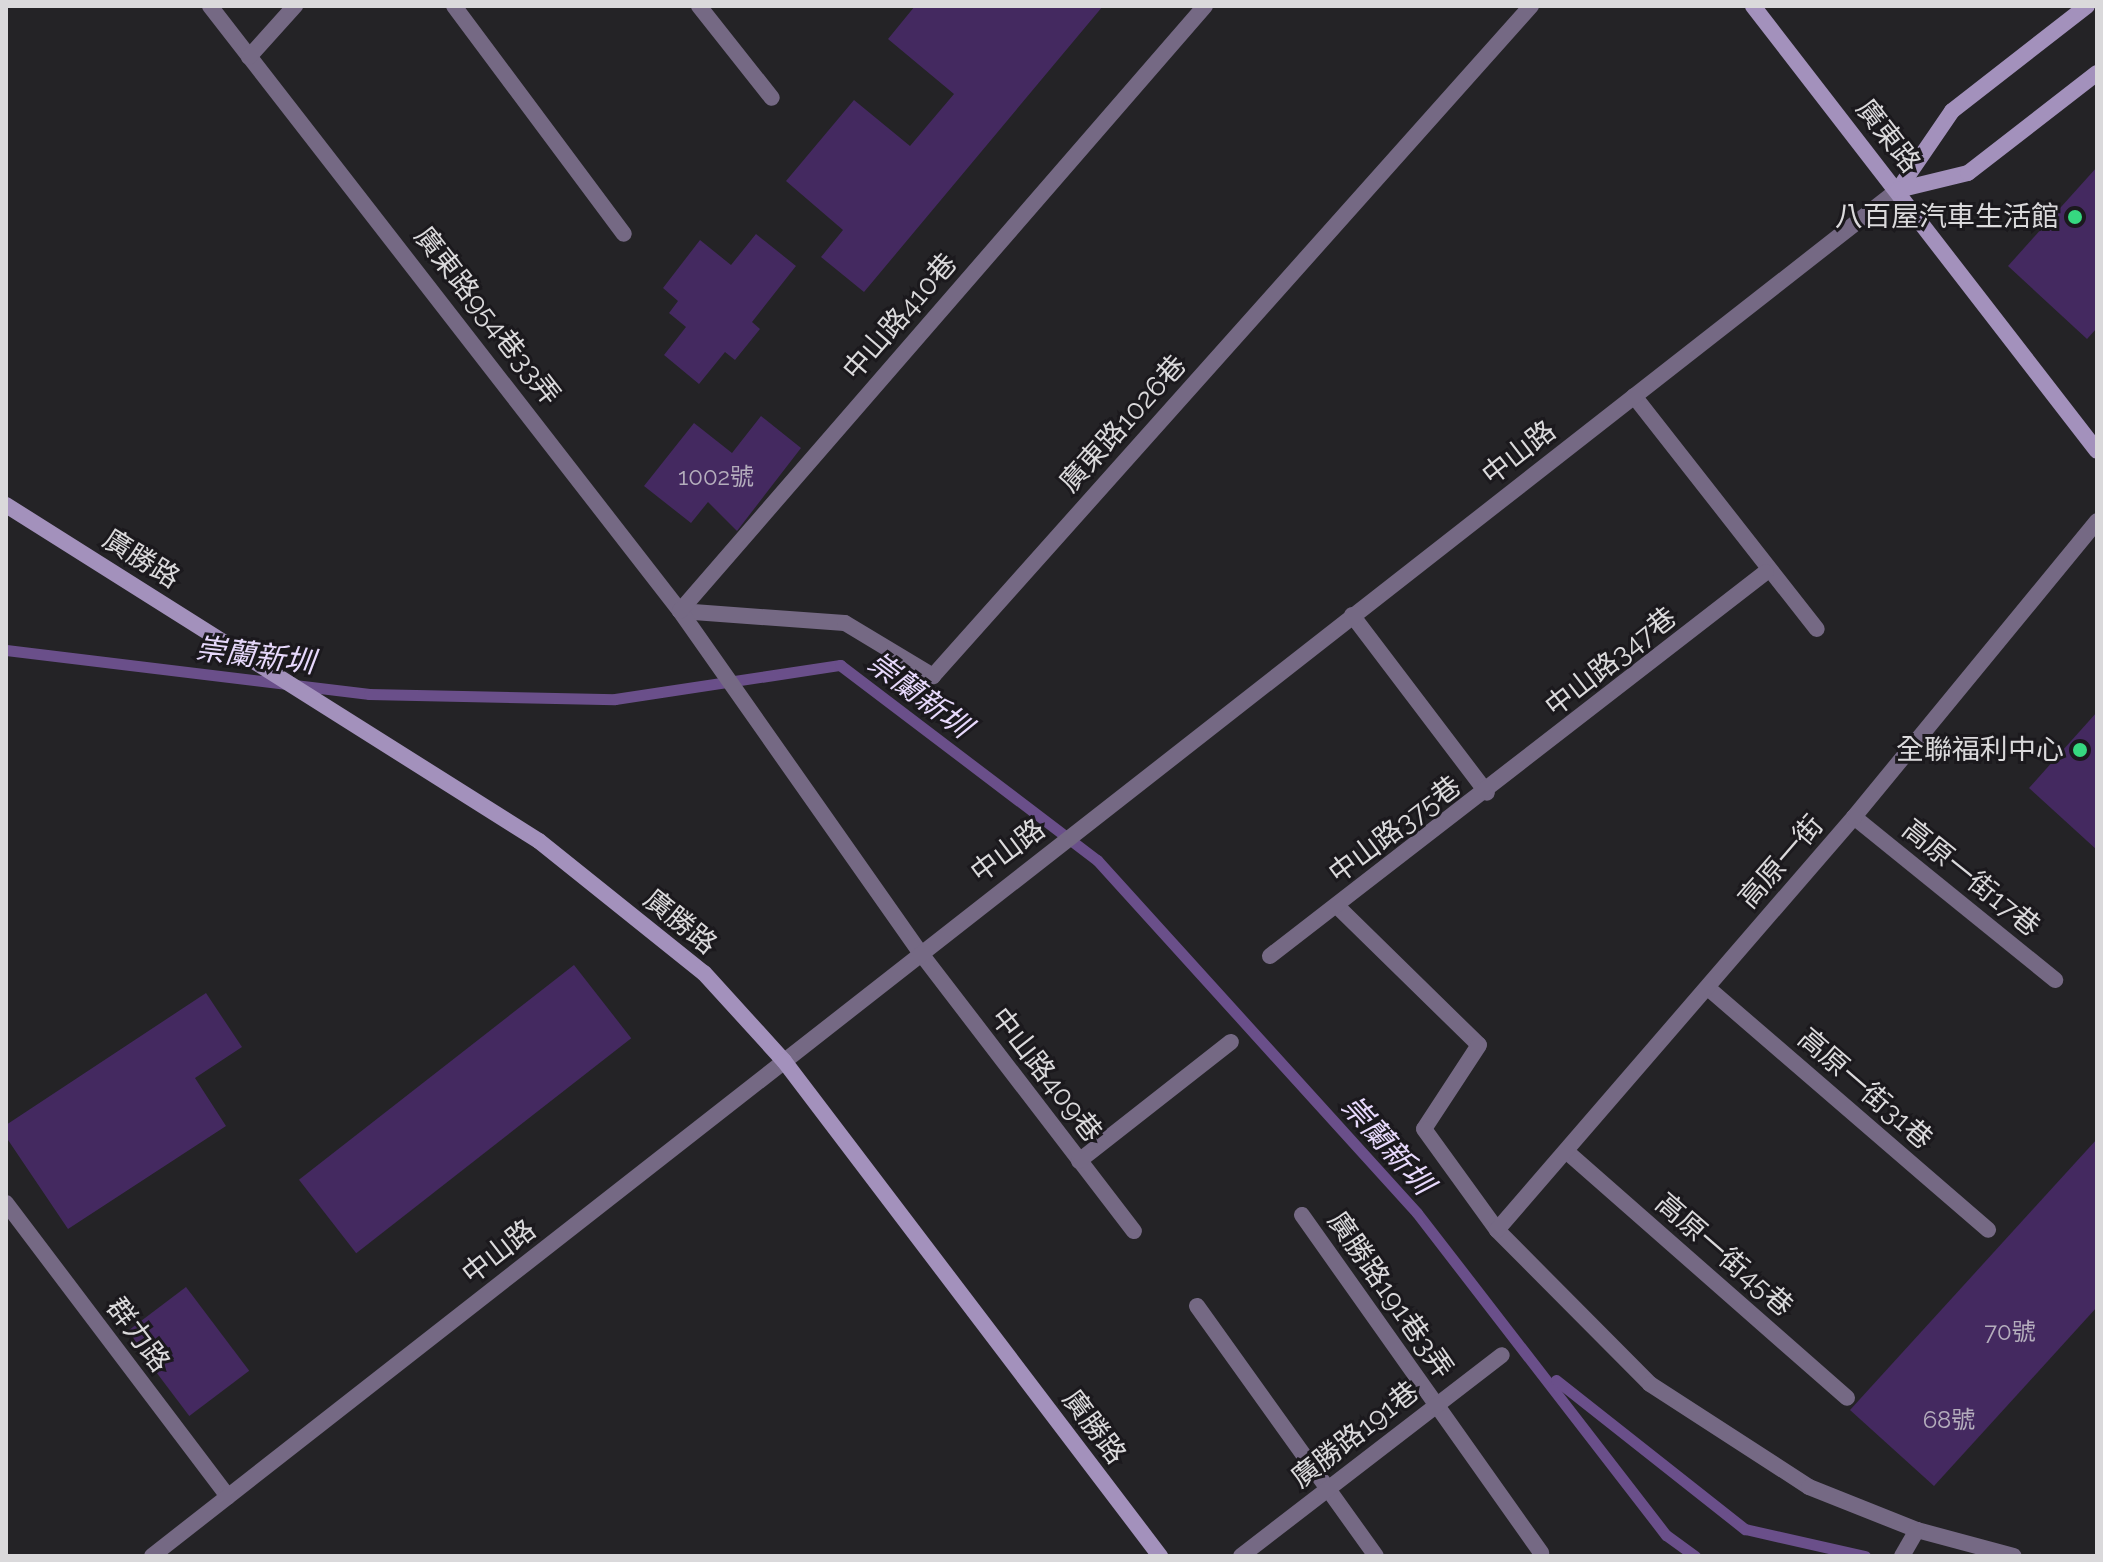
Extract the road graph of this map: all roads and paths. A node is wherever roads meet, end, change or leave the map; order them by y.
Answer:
1 (210, 6) edge
2 (295, 6) edge
3 (454, 6) edge
4 (699, 6) edge
5 (1205, 6) edge
6 (1531, 6) edge
7 (1753, 6) edge
8 (2087, 6) edge
9 (249, 57) junction
10 (2097, 73) edge
11 (772, 98) dead end
12 (1898, 190) junction
13 (624, 234) dead end
14 (1634, 396) junction
15 (2097, 451) edge
16 (6, 505) edge
17 (2097, 521) edge
18 (1766, 572) junction
19 (680, 611) junction
20 (1352, 615) junction
21 (1817, 629) dead end
22 (1487, 793) junction
23 (1854, 817) junction
24 (1338, 907) junction
25 (919, 951) junction
26 (1270, 956) dead end
27 (2055, 980) dead end
28 (1708, 988) junction
29 (1231, 1042) dead end
30 (784, 1061) junction
31 (1566, 1151) junction
32 (1079, 1161) junction
33 (6, 1203) edge
34 (1302, 1215) dead end
35 (1497, 1230) junction
36 (1988, 1230) dead end
37 (1134, 1231) dead end
38 (1197, 1306) dead end
39 (1502, 1355) dead end
40 (1847, 1398) dead end
41 (1436, 1406) junction
42 (1329, 1488) junction
43 (228, 1497) junction
44 (1917, 1530) junction
45 (1541, 1553) dead end
46 (152, 1556) edge
47 (1160, 1556) edge
48 (1241, 1556) edge
49 (1376, 1556) edge
50 (1902, 1556) edge
51 (2014, 1556) edge

1 - 9 street, 廣東路954巷33弄
2 - 9 street
3 - 13 street
4 - 11 street
5 - 19 street, 中山路410巷
6 - 19 street, 廣東路1026巷
7 - 12 street, 廣東路
8 - 12 street, 中山路
9 - 19 street, 廣東路954巷33弄
10 - 12 street, 中山路
12 - 14 street, 中山路
12 - 15 street, 廣東路
14 - 18 street
14 - 20 street, 中山路
16 - 30 street, 廣勝路
17 - 23 street, 高原一街
18 - 21 street
18 - 22 street, 中山路347巷
19 - 25 street
20 - 22 street, 中山路375巷
20 - 25 street, 中山路
22 - 24 street, 中山路375巷
23 - 27 street, 高原一街17巷
23 - 28 street, 高原一街
24 - 26 street, 中山路375巷
24 - 35 street
25 - 30 street, 中山路
25 - 32 street, 中山路409巷
28 - 31 street, 高原一街
28 - 36 street, 高原一街31巷
29 - 32 street
30 - 43 street, 中山路
30 - 47 street, 廣勝路
31 - 35 street, 高原一街
31 - 40 street, 高原一街45巷
32 - 37 street, 中山路409巷
33 - 43 street, 群力路
34 - 41 street, 廣勝路191巷3弄
35 - 44 street
38 - 42 street
39 - 41 street, 廣勝路191巷
41 - 42 street, 廣勝路191巷
41 - 45 street, 廣勝路191巷3弄
42 - 48 street, 廣勝路191巷
42 - 49 street
43 - 46 street, 中山路
44 - 50 street
44 - 51 street

